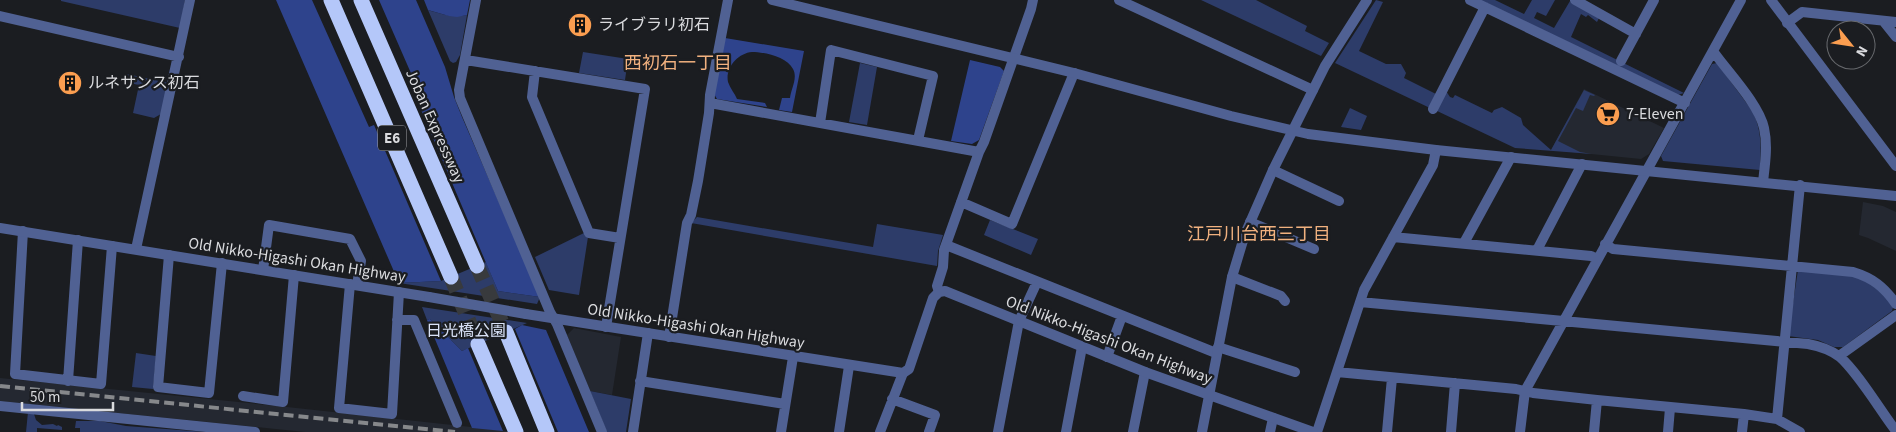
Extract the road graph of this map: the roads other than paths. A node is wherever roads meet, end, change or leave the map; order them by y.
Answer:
1 (190, 0) edge
2 (331, 0) edge
3 (362, 0) edge
4 (476, 0) edge
5 (728, 0) edge
6 (772, 0) edge
7 (1033, 0) edge
8 (1119, 0) edge
9 (1367, 0) edge
10 (1470, 0) edge
11 (1575, 0) edge
12 (1654, 0) edge
13 (1741, 0) edge
14 (1771, 0) edge
15 (1486, 7) junction
16 (0, 16) edge
17 (1884, 22) junction
18 (1896, 22) edge
19 (1787, 23) junction
20 (1636, 34) junction
21 (1896, 37) edge
22 (1712, 51) junction
23 (179, 57) junction
24 (1014, 59) junction
25 (466, 60) junction
26 (1621, 61) dead end
27 (536, 71) junction
28 (1074, 72) junction
29 (1313, 90) junction
30 (710, 103) junction
31 (1685, 103) junction
32 (1433, 109) dead end
33 (820, 123) junction
34 (1292, 131) junction
35 (918, 140) junction
36 (1436, 150) junction
37 (979, 152) junction
38 (1511, 157) junction
39 (1582, 164) junction
40 (1896, 166) edge
41 (1273, 170) junction
42 (1646, 171) junction
43 (1763, 182) junction
44 (1800, 185) junction
45 (1896, 196) edge
46 (1339, 201) dead end
47 (960, 202) junction
48 (1250, 222) junction
49 (0, 228) edge
50 (23, 231) junction
51 (1393, 237) junction
52 (620, 238) junction
53 (78, 240) junction
54 (1464, 243) junction
55 (1605, 244) junction
56 (946, 245) junction
57 (112, 246) junction
58 (136, 249) junction
59 (1314, 249) dead end
60 (1537, 250) junction
61 (169, 255) junction
62 (1596, 259) junction
63 (222, 262) junction
64 (477, 266) tunnel mouth
65 (1792, 266) junction
66 (263, 270) junction
67 (294, 275) junction
68 (451, 277) tunnel mouth
69 (1232, 277) junction
70 (1037, 282) junction
71 (353, 285) junction
72 (399, 292) junction
73 (939, 292) junction
74 (1285, 301) dead end
75 (1360, 302) junction
76 (1896, 304) edge
77 (1896, 314) edge
78 (1122, 316) junction
79 (553, 318) junction
80 (397, 320) junction
81 (1563, 320) junction
82 (1019, 321) junction
83 (606, 327) junction
84 (506, 332) tunnel mouth
85 (648, 333) junction
86 (669, 337) junction
87 (1784, 342) junction
88 (478, 344) tunnel mouth
89 (1082, 347) junction
90 (1217, 350) junction
91 (1839, 356) junction
92 (793, 357) junction
93 (1107, 357) junction
94 (849, 366) junction
95 (1144, 372) junction
96 (1295, 372) dead end
97 (1337, 372) junction
98 (903, 373) junction
99 (1392, 378) junction
100 (68, 381) junction
101 (640, 381) junction
102 (1455, 383) junction
103 (1524, 391) junction
104 (1209, 395) junction
105 (243, 396) dead end
106 (892, 399) junction
107 (1597, 400) junction
108 (785, 404) junction
109 (0, 406) edge
110 (1670, 408) junction
111 (1744, 414) junction
112 (1273, 418) junction
113 (1777, 419) junction
114 (457, 423) dead end
115 (1896, 431) edge
116 (255, 432) edge
117 (516, 432) edge
118 (547, 432) edge
119 (602, 432) edge
120 (633, 432) edge
121 (781, 432) edge
122 (839, 432) edge
123 (880, 432) edge
124 (929, 432) edge
125 (998, 432) edge
126 (1066, 432) edge
127 (1133, 432) edge
128 (1202, 432) edge
129 (1270, 432) edge
130 (1313, 432) edge
131 (1317, 432) edge
132 (1387, 432) edge
133 (1451, 432) edge
134 (1520, 432) edge
135 (1594, 432) edge
136 (1668, 432) edge
137 (1742, 432) edge
138 (1800, 432) edge

1 - 23 street
2 - 68 highway, E6
3 - 64 highway, Joban Expressway / E6
4 - 25 street
5 - 30 street
6 - 24 street
7 - 24 street
8 - 29 street
9 - 29 street
10 - 15 street
11 - 20 street
12 - 20 street
13 - 22 street
14 - 19 street
15 - 31 street
15 - 32 street
16 - 23 street
17 - 18 street
17 - 19 street
17 - 21 street
19 - 40 street
20 - 26 street
22 - 31 street
22 - 43 street
23 - 58 street
24 - 28 street
24 - 37 street
25 - 27 street
25 - 79 street
27 - 52 street
27 - 52 street
28 - 34 street
28 - 47 street
29 - 34 street
30 - 33 street
30 - 86 street
31 - 42 street
33 - 35 street
33 - 35 street
34 - 36 street
34 - 41 street
35 - 37 street
36 - 38 street
36 - 51 street
37 - 47 street
38 - 39 street
38 - 54 street
39 - 42 street
39 - 60 street
41 - 46 street
41 - 48 street
42 - 43 street
42 - 55 street
43 - 44 street
44 - 45 street
44 - 65 street
47 - 56 street
48 - 59 street
48 - 69 street
49 - 50 street, Old Nikko-Higashi Okan Highway
50 - 53 street, Old Nikko-Higashi Okan Highway
50 - 100 street
51 - 54 street
51 - 75 street
52 - 83 street
53 - 57 street, Old Nikko-Higashi Okan Highway
53 - 100 street
54 - 60 street
55 - 62 street
55 - 65 street
56 - 70 street
56 - 73 street
57 - 58 street, Old Nikko-Higashi Okan Highway
57 - 100 street
58 - 61 street, Old Nikko-Higashi Okan Highway
60 - 62 street
61 - 63 street, Old Nikko-Higashi Okan Highway
61 - 63 street
62 - 81 street
63 - 66 street, Old Nikko-Higashi Okan Highway
65 - 76 street
65 - 87 street
66 - 67 street, Old Nikko-Higashi Okan Highway
66 - 71 street
67 - 71 street, Old Nikko-Higashi Okan Highway
67 - 105 street
69 - 74 street
69 - 90 street
70 - 78 street
70 - 82 street
71 - 72 street, Old Nikko-Higashi Okan Highway
71 - 80 street
72 - 79 street, Old Nikko-Higashi Okan Highway, bridge
72 - 80 street
73 - 82 street, Old Nikko-Higashi Okan Highway
73 - 98 street
75 - 81 street
75 - 97 street
77 - 91 street
78 - 90 street
78 - 93 street
79 - 83 street, Old Nikko-Higashi Okan Highway
79 - 119 street
80 - 114 street
81 - 87 street
81 - 103 street
82 - 89 street, Old Nikko-Higashi Okan Highway
82 - 125 street
83 - 85 street, Old Nikko-Higashi Okan Highway
84 - 118 highway
85 - 86 street, Old Nikko-Higashi Okan Highway
85 - 101 street
86 - 92 street, Old Nikko-Higashi Okan Highway
87 - 91 street
87 - 113 street
88 - 117 highway
89 - 93 street, Old Nikko-Higashi Okan Highway
89 - 126 street
90 - 96 street
90 - 104 street
91 - 115 street
92 - 94 street, Old Nikko-Higashi Okan Highway
92 - 108 street
93 - 95 street, Old Nikko-Higashi Okan Highway
94 - 98 street, Old Nikko-Higashi Okan Highway
94 - 122 street
95 - 104 street, Old Nikko-Higashi Okan Highway
95 - 127 street
97 - 99 street
97 - 131 street
98 - 106 street
99 - 102 street
99 - 132 street
101 - 108 street
101 - 120 street
102 - 103 street
102 - 133 street
103 - 107 street
103 - 134 street
104 - 112 street, Old Nikko-Higashi Okan Highway
104 - 128 street
106 - 123 street
106 - 124 street
107 - 110 street
107 - 135 street
108 - 121 street
109 - 116 street
110 - 111 street
110 - 136 street
111 - 113 street
111 - 137 street
112 - 129 street
112 - 130 street, Old Nikko-Higashi Okan Highway
113 - 138 street

